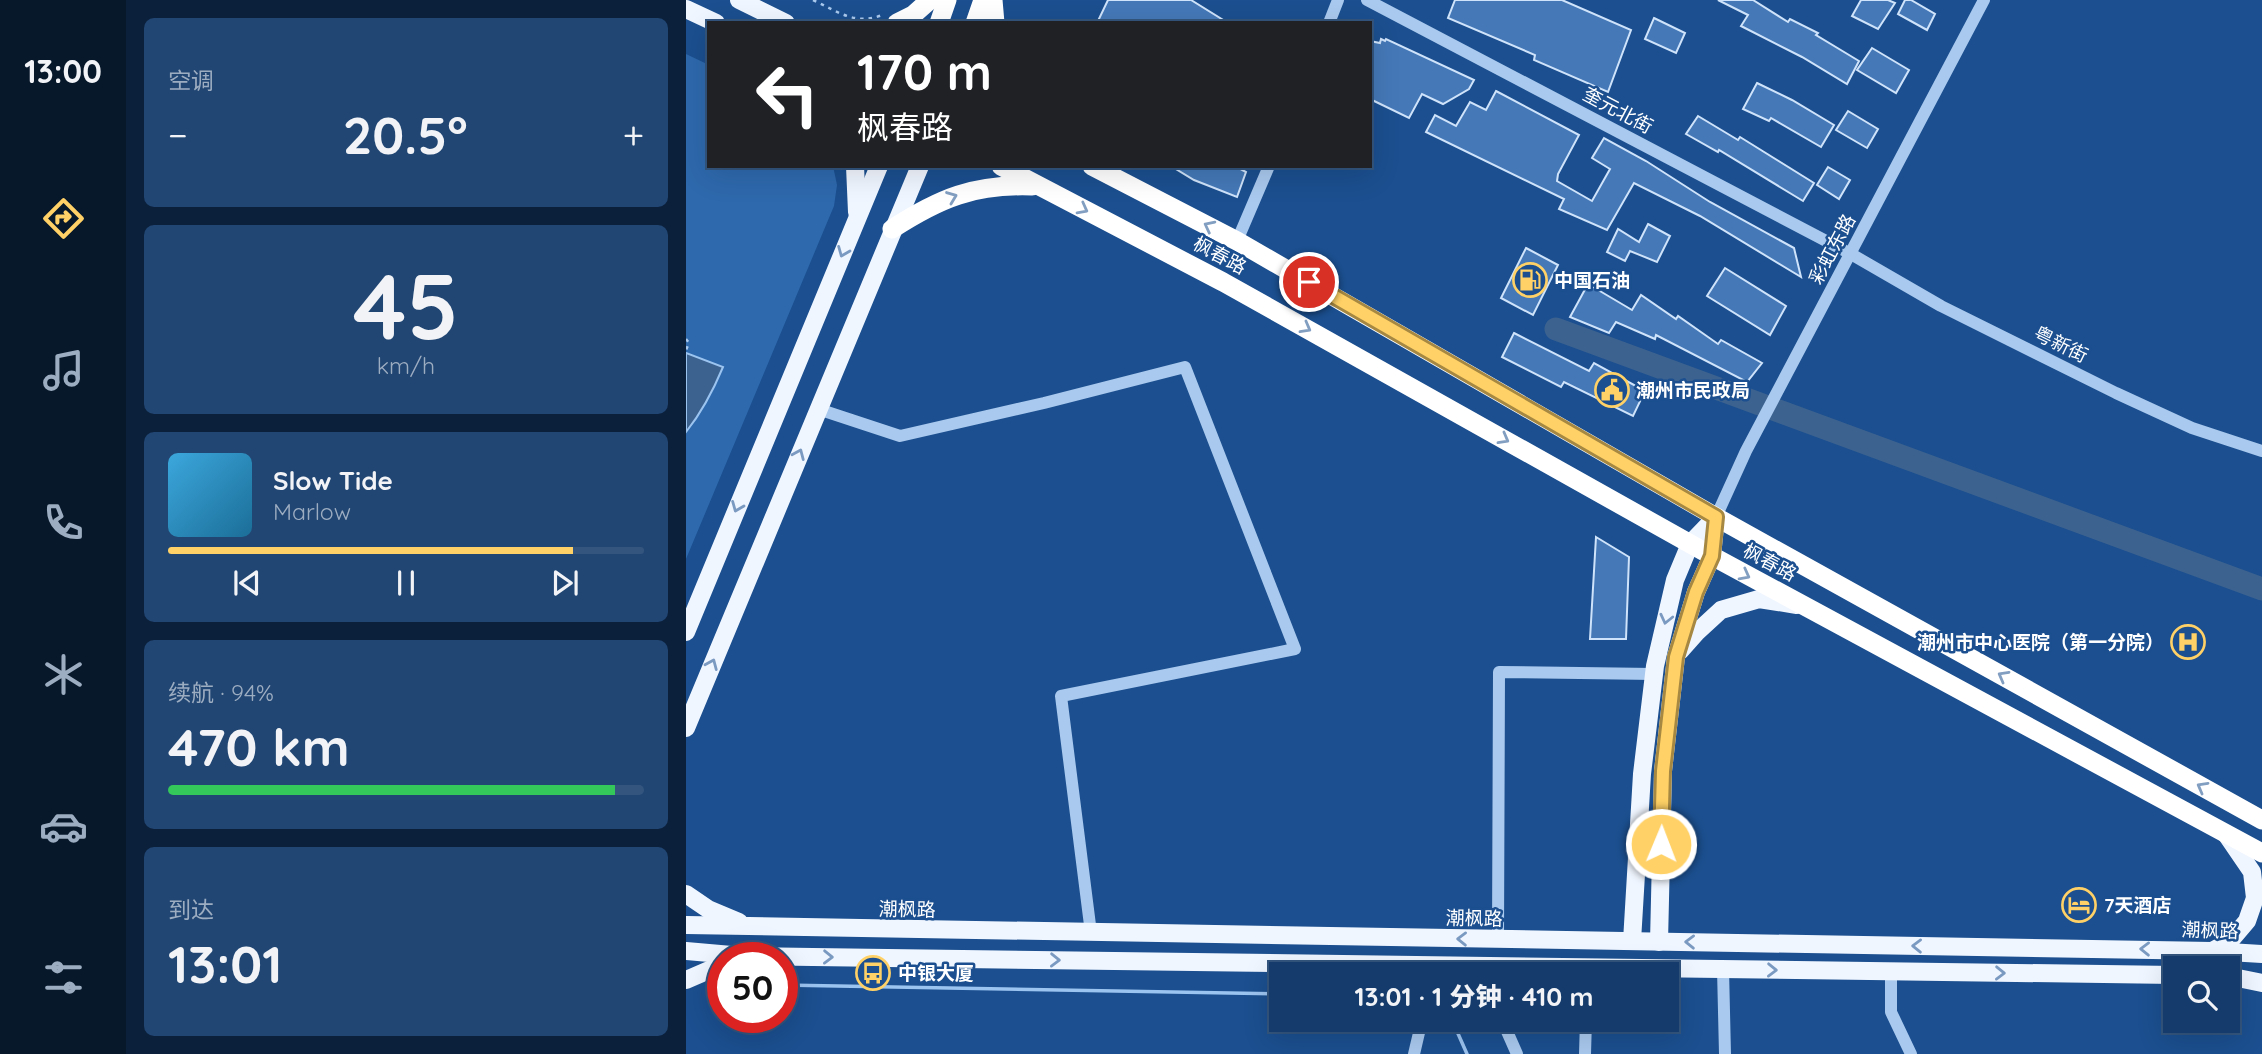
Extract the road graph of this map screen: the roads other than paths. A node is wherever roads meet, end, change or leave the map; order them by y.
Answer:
1 (739, 0) edge
2 (930, 0) edge
3 (947, 0) edge
4 (984, 0) edge
5 (993, 0) edge
6 (1338, 0) edge
7 (1367, 0) edge
8 (1984, 0) edge
9 (686, 9) edge
10 (894, 17) edge
11 (712, 21) edge
12 (782, 21) edge
13 (940, 21) edge
14 (976, 21) edge
15 (995, 21) edge
16 (1330, 21) edge
17 (855, 168) edge
18 (878, 168) edge
19 (919, 168) edge
20 (1005, 168) edge
21 (1096, 168) edge
22 (1268, 168) edge
23 (1039, 186) junction
24 (857, 217) junction
25 (892, 229) junction
26 (1237, 241) junction
27 (1851, 254) junction
28 (818, 409) junction
29 (2262, 451) edge
30 (1716, 517) junction
31 (1690, 544) junction
32 (1712, 556) junction
33 (1804, 606) junction
34 (686, 632) edge
35 (1676, 657) junction
36 (1654, 674) junction
37 (686, 727) edge
38 (2262, 820) edge
39 (2226, 834) junction
40 (2262, 853) edge
41 (686, 894) edge
42 (686, 925) edge
43 (752, 927) junction
44 (1091, 933) junction
45 (1498, 939) junction
46 (1632, 941) junction
47 (1659, 942) junction
48 (686, 951) edge
49 (2212, 951) junction
50 (707, 953) edge
51 (2262, 954) edge
52 (798, 957) edge
53 (1269, 967) edge
54 (1723, 969) junction
55 (1679, 970) edge
56 (707, 971) edge
57 (1891, 971) junction
58 (2163, 975) edge
59 (2240, 978) edge
60 (686, 980) edge
61 (2262, 983) edge
62 (1419, 1032) edge
63 (1507, 1032) edge
64 (1586, 1032) edge
65 (1414, 1054) edge
66 (1517, 1054) edge
67 (1585, 1054) edge
68 (1726, 1054) edge
69 (1911, 1054) edge

1 - 12 main road
2 - 10 highway
3 - 13 highway
4 - 14 highway
5 - 15 highway
6 - 16 street
7 - 27 street, 奎元北街
8 - 27 street, 彩虹东路
9 - 11 main road
17 - 24 main road
18 - 24 main road
19 - 25 main road
20 - 23 highway, 枫春路
26 -> 21 highway, 枫春路
22 - 26 street
25 -> 23 highway
23 -> 31 highway, 枫春路
24 -> 34 main road
25 - 28 main road
26 - 30 highway, 枫春路
27 - 29 street, 粤新街
27 - 30 street, 彩虹东路
37 -> 28 main road
28 - 44 street
30 - 31 main road
30 - 32 main road
38 -> 30 highway, 枫春路
31 - 32 highway, 枫春路
31 -> 36 main road
32 -> 33 highway, 枫春路
32 - 35 main road
33 - 35 main road
33 - 39 highway, 枫春路
35 - 47 main road
36 - 45 street
36 - 46 main road
39 - 40 highway, 枫春路
39 - 49 main road
41 - 43 main road
42 - 43 main road, 潮枫路
43 - 44 main road, 潮枫路
45 -> 44 main road, 潮枫路
45 - 46 main road, 潮枫路
46 - 47 main road, 潮枫路
49 -> 47 main road, 潮枫路
48 - 50 main road
49 - 51 main road, 潮枫路
52 -> 53 main road
54 - 55 main road
54 -> 57 main road
54 - 68 street
56 - 60 main road
57 -> 58 main road
57 - 69 street
59 - 61 main road
62 - 65 street
63 - 66 street
64 - 67 street

